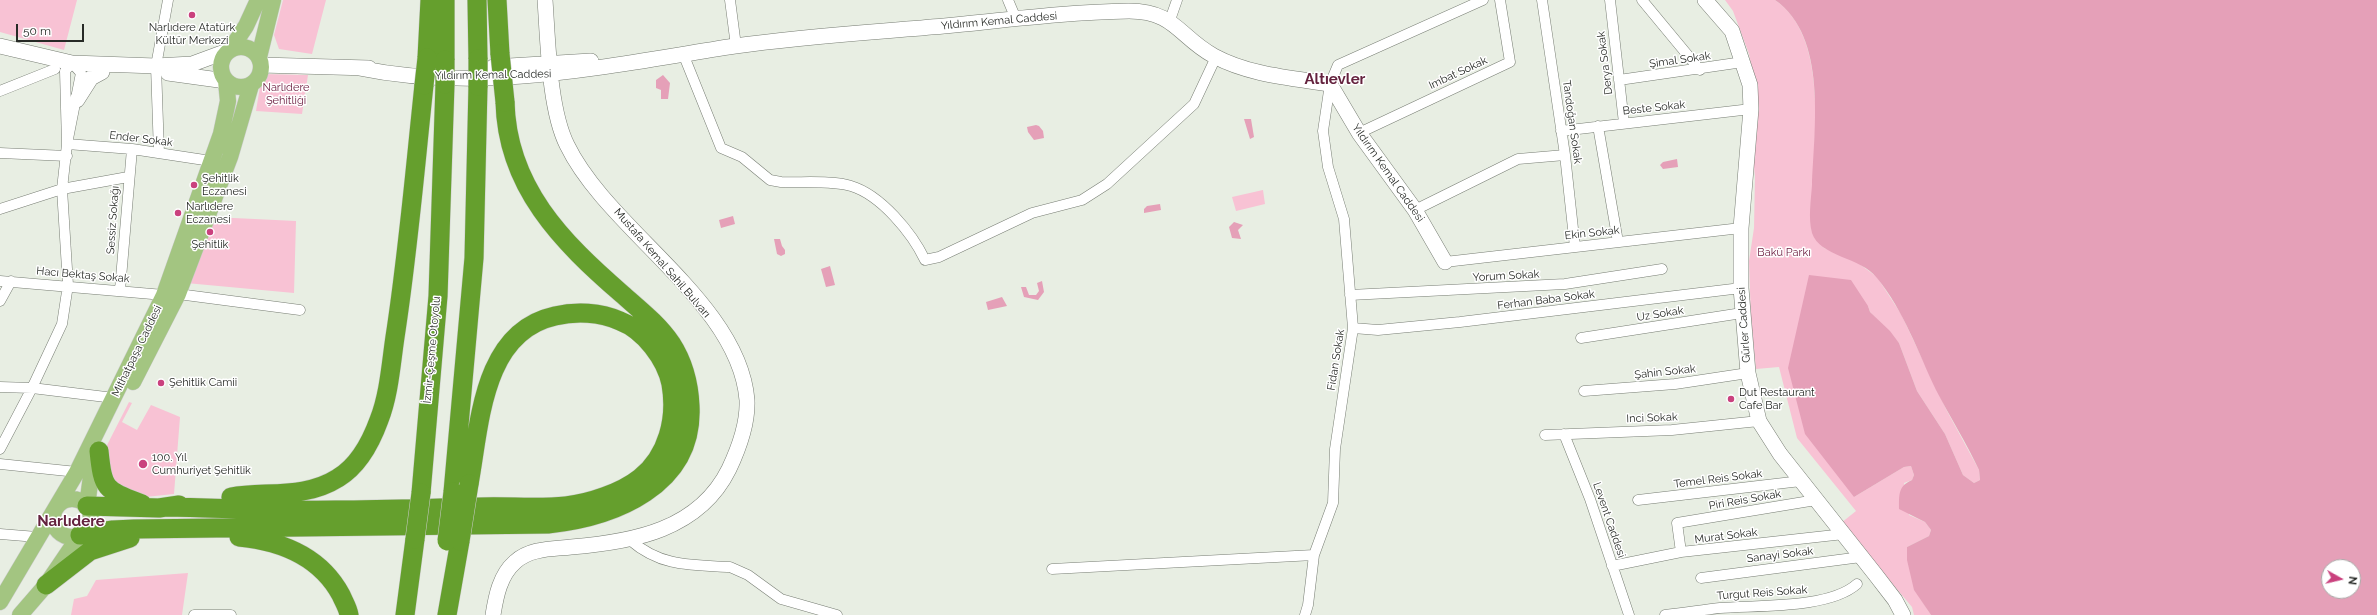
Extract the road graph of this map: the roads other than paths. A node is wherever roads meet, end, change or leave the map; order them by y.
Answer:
1 (168, 0) edge
2 (258, 0) edge
3 (273, 0) edge
4 (430, 0) edge
5 (444, 0) edge
6 (477, 0) edge
7 (497, 0) edge
8 (545, 0) edge
9 (730, 0) edge
10 (1008, 0) edge
11 (1177, 0) edge
12 (1483, 0) edge
13 (1500, 0) edge
14 (1542, 0) edge
15 (1610, 0) edge
16 (1642, 0) edge
17 (1705, 0) edge
18 (1016, 19) junction
19 (1170, 20) junction
20 (0, 46) edge
21 (736, 46) junction
22 (230, 50) junction
23 (0, 54) edge
24 (684, 56) junction
25 (1216, 57) junction
26 (436, 59) junction
27 (260, 61) junction
28 (1743, 62) junction
29 (551, 68) junction
30 (68, 69) junction
31 (156, 69) junction
32 (1700, 70) junction
33 (102, 72) junction
34 (1619, 80) junction
35 (226, 81) junction
36 (1330, 84) junction
37 (251, 85) junction
38 (0, 91) edge
39 (77, 100) junction
40 (1751, 109) junction
41 (1624, 124) junction
42 (1598, 126) junction
43 (1560, 131) junction
44 (1359, 133) junction
45 (68, 144) junction
46 (132, 149) junction
47 (0, 153) edge
48 (159, 153) junction
49 (1565, 155) junction
50 (67, 156) junction
51 (211, 161) junction
52 (128, 177) junction
53 (62, 189) junction
54 (0, 209) edge
55 (1416, 210) junction
56 (1741, 228) junction
57 (1618, 242) junction
58 (1575, 247) junction
59 (1445, 262) joint
60 (1662, 269) dead end
61 (0, 281) edge
62 (11, 281) junction
63 (68, 285) junction
64 (1741, 288) junction
65 (120, 290) junction
66 (171, 294) junction
67 (1350, 295) junction
68 (0, 302) edge
69 (300, 310) dead end
70 (1742, 314) junction
71 (1353, 328) junction
72 (1581, 338) dead end
73 (1748, 373) junction
74 (0, 387) edge
75 (32, 388) junction
76 (1584, 391) dead end
77 (114, 398) junction
78 (1759, 421) junction
79 (1564, 434) junction
80 (1545, 435) dead end
81 (0, 449) edge
82 (99, 451) junction
83 (0, 464) edge
84 (77, 472) junction
85 (1801, 481) junction
86 (461, 488) junction
87 (1638, 500) dead end
88 (1816, 500) junction
89 (87, 506) junction
90 (55, 508) junction
91 (163, 508) junction
92 (166, 529) junction
93 (0, 534) edge
94 (1844, 534) junction
95 (80, 535) junction
96 (37, 537) junction
97 (630, 540) junction
98 (454, 541) junction
99 (1681, 552) junction
100 (1314, 555) junction
101 (1861, 557) junction
102 (1612, 566) junction
103 (1052, 569) dead end
104 (1701, 578) dead end
105 (46, 584) junction
106 (1857, 584) dead end
107 (2, 592) edge
108 (497, 592) junction
109 (1720, 612) edge
110 (20, 615) edge
111 (194, 615) edge
112 (231, 615) edge
113 (349, 615) edge
114 (405, 615) edge
115 (438, 615) edge
116 (447, 615) edge
117 (493, 615) edge
118 (502, 615) edge
119 (837, 615) edge
120 (1305, 615) edge
121 (1629, 615) edge
122 (1666, 615) edge
123 (1902, 615) edge

1 - 31 street
2 - 22 main road
3 - 27 main road
4 - 26 highway
5 - 26 highway
6 - 86 highway, bridge
7 - 92 highway, bridge
8 - 29 street, Mustafa Kemal Sahil Bulvarı
9 - 21 street
10 - 18 street
11 - 19 street
12 - 36 street
13 - 44 street, Imbat Sokak
14 - 43 street, Tandoğan Sokak
15 - 34 street, Derya Sokak
16 - 32 street
17 - 28 street, Gürler Caddesi
18 - 19 street, Yıldırım Kemal Caddesi
18 - 21 street, Yıldırım Kemal Caddesi
19 - 25 street, Yıldırım Kemal Caddesi
20 - 30 street
21 - 24 street, Yıldırım Kemal Caddesi
22 - 27 main road
22 - 31 street
22 - 35 main road
23 - 30 street
24 - 25 street
24 - 29 street, Yıldırım Kemal Caddesi
25 - 36 street, Yıldırım Kemal Caddesi
26 - 91 highway, bridge
26 - 114 highway, İzmir-Çeşme Otoyolu, bridge
27 - 29 street, Yıldırım Kemal Caddesi
27 - 37 main road
28 - 32 street, Şimal Sokak
28 - 40 street, Gürler Caddesi
29 - 97 street, Mustafa Kemal Sahil Bulvarı
30 - 31 street
30 - 33 street
30 - 38 street
30 - 39 street
30 - 45 street
31 - 33 street
31 - 35 street
31 - 48 street
32 - 34 street, Şimal Sokak
33 - 39 street
34 - 41 street, Derya Sokak
35 - 37 main road
35 - 51 main road, Mithatpaşa Caddesi
36 - 44 street, Yıldırım Kemal Caddesi
36 - 67 street, Fidan Sokak
37 - 66 main road, Mithatpaşa Caddesi
39 - 45 street
40 - 41 street, Beste Sokak
40 - 56 street, Gürler Caddesi
41 - 42 street, Beste Sokak
42 - 43 street, Beste Sokak
42 - 57 street
43 - 49 street, Tandoğan Sokak
44 - 55 street, Yıldırım Kemal Caddesi
45 - 46 street, Ender Sokak
45 - 50 street
46 - 48 street, Ender Sokak
46 - 52 street, Sessiz Sokağı
47 - 50 street
48 - 51 street, Ender Sokak
49 - 55 street
49 - 58 street, Tandoğan Sokak
50 - 53 street
51 - 66 main road, Mithatpaşa Caddesi
52 - 53 street
52 - 65 street, Sessiz Sokağı
53 - 54 street
53 - 63 street
55 - 59 street, Yıldırım Kemal Caddesi
56 - 57 street, Ekin Sokak
56 - 64 street, Gürler Caddesi
57 - 58 street, Ekin Sokak
58 - 59 street, Ekin Sokak
60 - 67 street, Yorum Sokak
61 - 62 street, Hacı Bektaş Sokak
62 - 63 street, Hacı Bektaş Sokak
62 - 68 street
63 - 65 street, Hacı Bektaş Sokak
63 - 75 street
64 - 70 street, Gürler Caddesi
64 - 71 street, Ferhan Baba Sokak
65 - 66 street, Hacı Bektaş Sokak
66 - 69 street, Hacı Bektaş Sokak
66 - 77 main road, Mithatpaşa Caddesi
66 - 82 main road, Mithatpaşa Caddesi
67 - 71 street, Fidan Sokak
70 - 72 street, Uz Sokak
70 - 73 street, Gürler Caddesi
71 - 100 street, Fidan Sokak
73 - 76 street, Şahin Sokak
73 - 78 street, Gürler Caddesi
74 - 75 street
75 - 77 street
75 - 81 street
77 - 84 main road, Mithatpaşa Caddesi
78 - 79 street, Inci Sokak
78 - 85 street, Gürler Caddesi
79 - 80 street, Inci Sokak
79 - 102 street, Levent Caddesi
82 - 89 main road, Mithatpaşa Caddesi
82 - 91 highway
83 - 84 street
84 - 90 main road, Mithatpaşa Caddesi
85 - 87 street, Temel Reis Sokak
85 - 88 street, Gürler Caddesi
86 - 91 highway
86 - 98 highway, bridge
88 - 94 street, Gürler Caddesi
88 - 99 street, Piri Reis Sokak
89 - 90 main road
89 - 91 highway
89 - 95 main road
90 - 95 main road
90 - 96 main road, Mithatpaşa Caddesi
92 - 95 highway
92 - 105 highway
92 - 113 highway
93 - 96 street
94 - 99 street, Murat Sokak
94 - 101 street, Gürler Caddesi
95 - 105 main road
96 - 107 main road, Mithatpaşa Caddesi
97 - 108 street, Mustafa Kemal Sahil Bulvarı
97 - 119 street
98 - 115 highway
98 - 116 highway
99 - 102 street, Murat Sokak
100 - 103 street
100 - 120 street, Fidan Sokak
101 - 104 street, Sanayi Sokak
101 - 123 street, Gürler Caddesi
102 - 121 street, Levent Caddesi
105 - 110 main road
106 - 109 street, Turgut Reis Sokak
108 - 117 street, Mustafa Kemal Sahil Bulvarı
108 - 118 street
109 - 122 street, Turgut Reis Sokak
111 - 112 street

